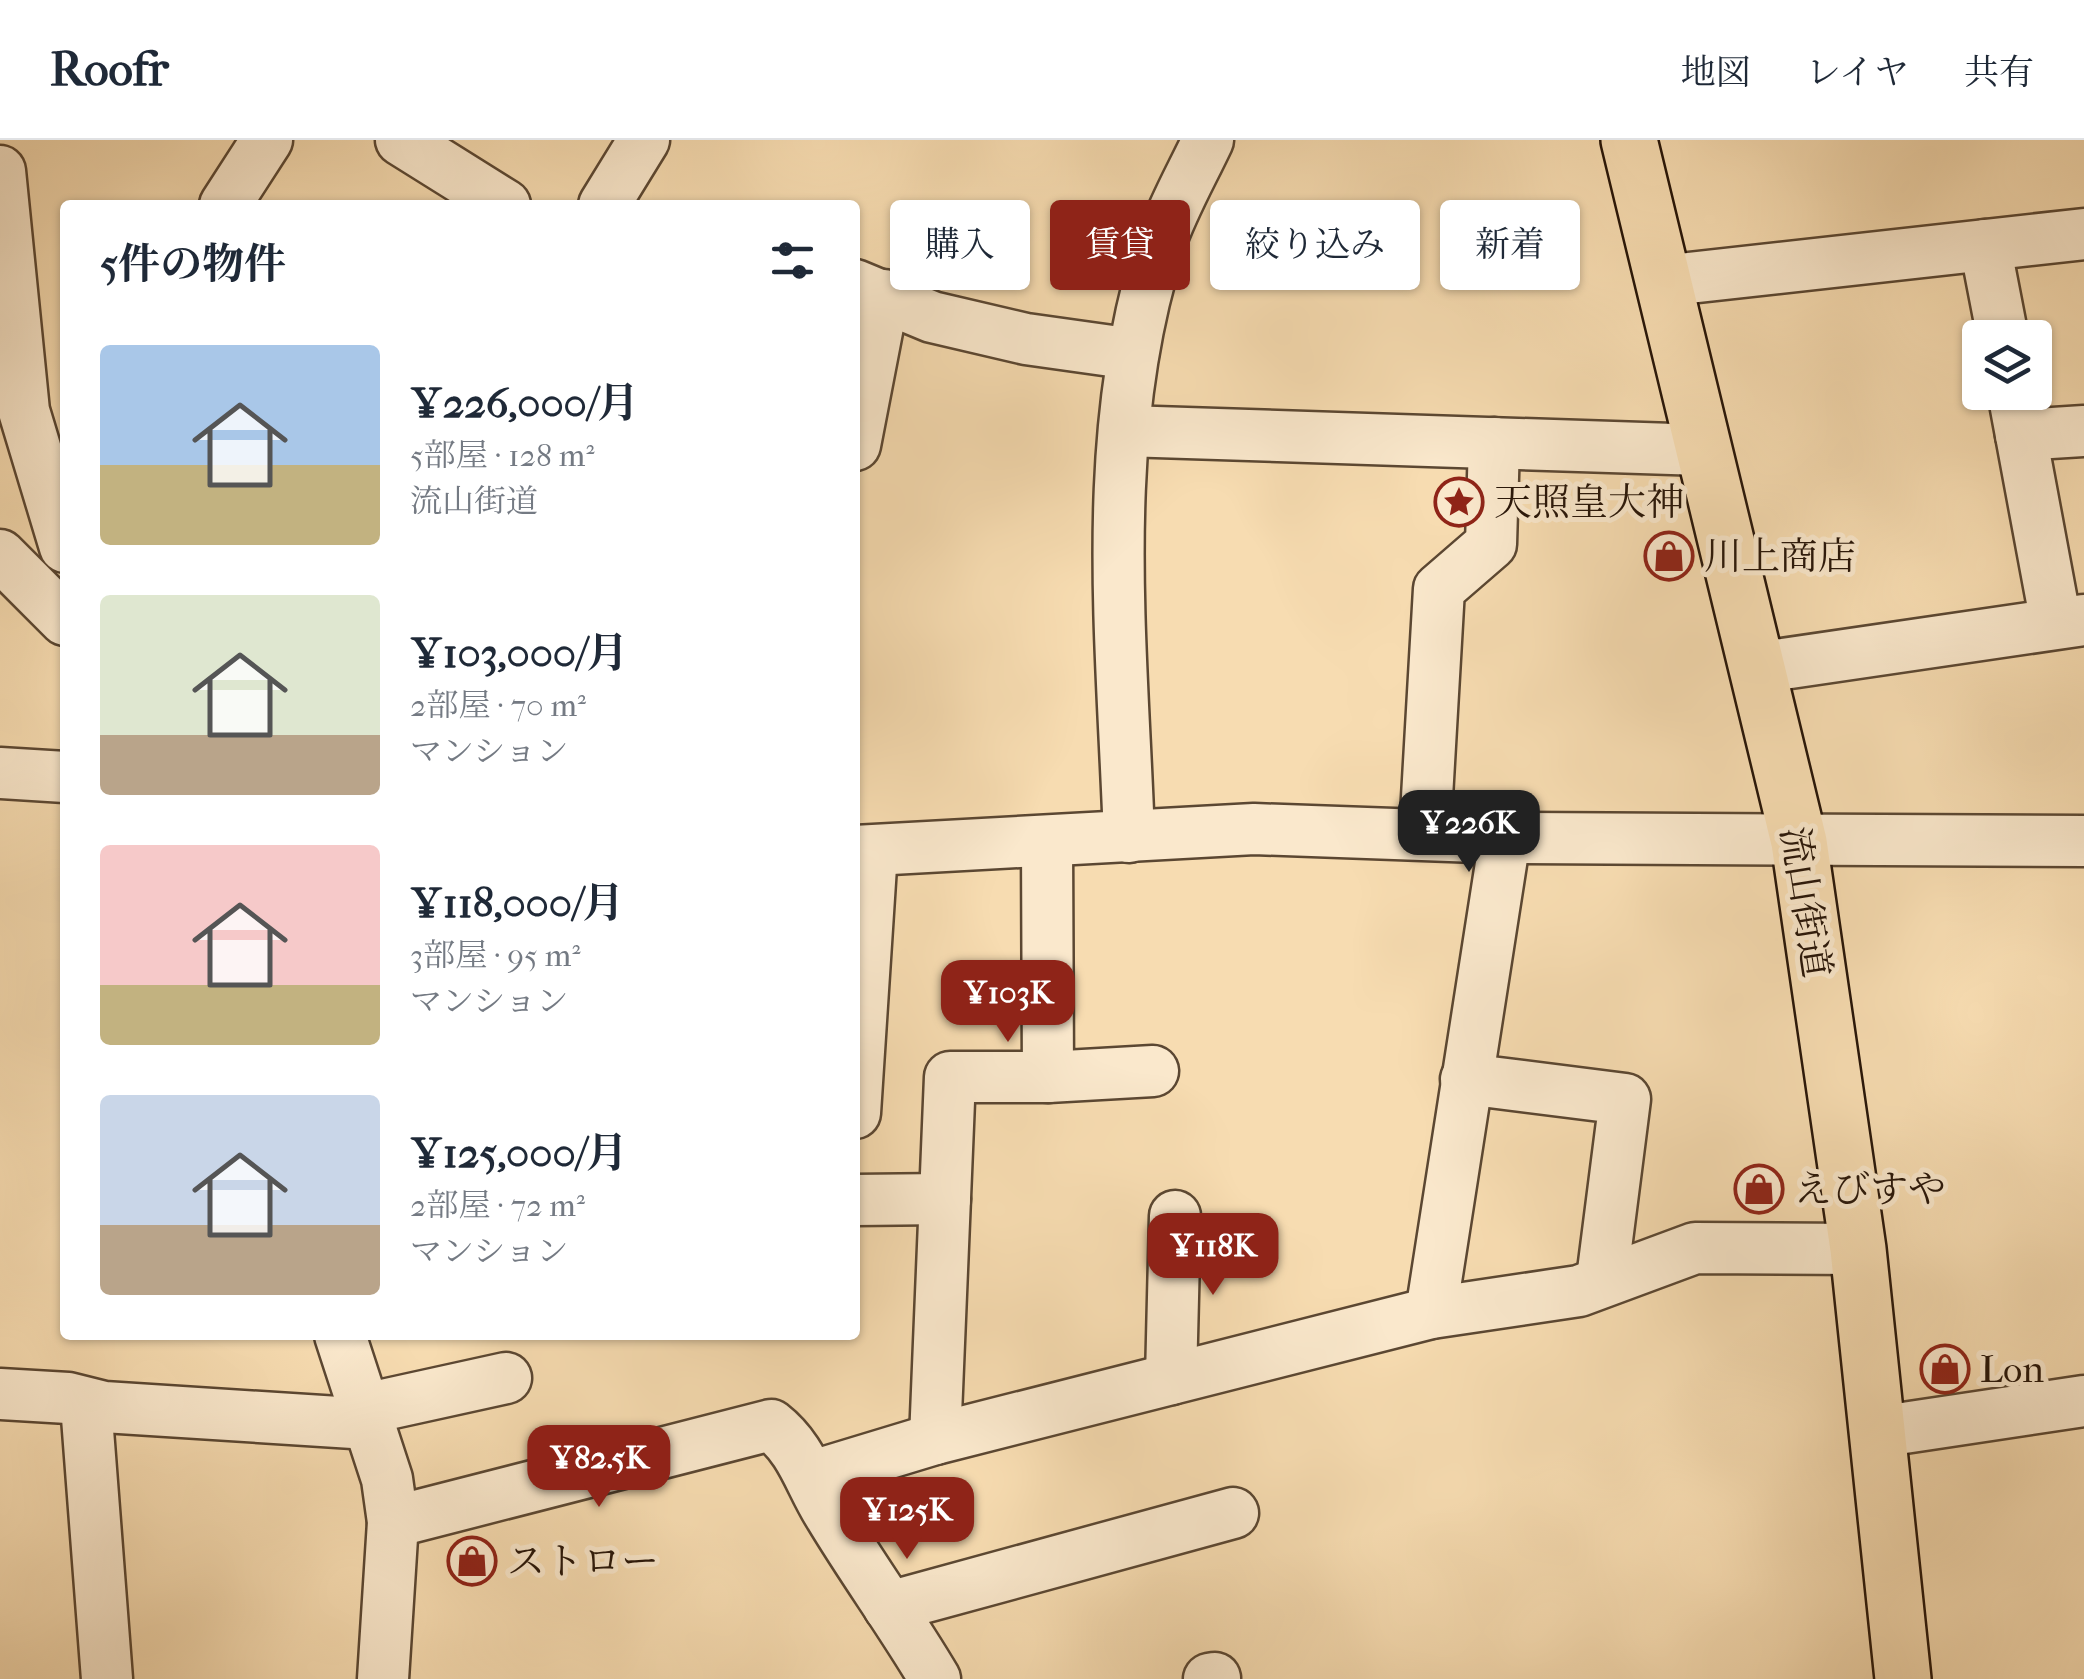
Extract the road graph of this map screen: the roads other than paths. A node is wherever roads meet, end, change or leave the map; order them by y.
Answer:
1 (267, 140) edge
2 (401, 140) edge
3 (644, 140) edge
4 (1208, 140) edge
5 (1629, 140) edge
6 (0, 172) edge
7 (228, 200) edge
8 (498, 200) edge
9 (608, 200) edge
10 (2084, 234) edge
11 (1985, 245) junction
12 (1662, 281) junction
13 (869, 290) edge
14 (1999, 320) edge
15 (1133, 354) junction
16 (860, 390) edge
17 (2017, 414) edge
18 (2084, 430) edge
19 (1124, 431) junction
20 (1494, 443) junction
21 (1703, 450) junction
22 (60, 530) edge
23 (0, 554) edge
24 (60, 615) edge
25 (2070, 622) edge
26 (1755, 668) junction
27 (0, 773) edge
28 (60, 777) edge
29 (1425, 832) junction
30 (1129, 837) junction
31 (1505, 838) junction
32 (2084, 841) edge
33 (1047, 842) junction
34 (1798, 842) junction
35 (864, 851) edge
36 (860, 967) edge
37 (1153, 1071) dead end
38 (1048, 1077) junction
39 (1466, 1079) junction
40 (945, 1199) junction
41 (860, 1200) edge
42 (1175, 1216) dead end
43 (1858, 1249) junction
44 (1602, 1279) junction
45 (1430, 1312) junction
46 (342, 1340) edge
47 (506, 1378) dead end
48 (1171, 1379) junction
49 (0, 1394) edge
50 (2084, 1402) edge
51 (86, 1404) junction
52 (367, 1417) junction
53 (1877, 1432) junction
54 (935, 1439) junction
55 (814, 1476) junction
56 (1232, 1513) dead end
57 (393, 1522) junction
58 (889, 1607) junction
59 (107, 1679) edge
60 (383, 1679) edge
61 (934, 1679) edge
62 (1903, 1679) edge

1 - 7 street
2 - 8 street
3 - 9 street
4 - 15 street
5 - 12 main road, 流山街道
6 - 22 street
10 - 11 street
11 - 12 street
11 - 14 street
12 - 21 main road, 流山街道
13 - 15 street
13 - 16 street
15 - 19 street
17 - 18 street
17 - 25 street
19 - 20 street
19 - 30 street
20 - 21 street
20 - 29 street
21 - 26 main road, 流山街道
23 - 24 street
25 - 26 street
26 - 34 main road, 流山街道
27 - 28 street
29 - 30 street
29 - 31 street
30 - 33 street
31 - 34 street
31 - 39 street
32 - 34 street
33 - 35 street
33 - 38 street
34 - 43 main road, 流山街道
35 - 36 street
37 - 38 street
38 - 40 street
39 - 44 street
39 - 45 street
40 - 41 street
40 - 54 street
42 - 48 street
43 - 44 street
43 - 53 main road, 流山街道
44 - 45 street
45 - 48 street
46 - 52 street
47 - 52 street
48 - 54 street
49 - 51 street
50 - 53 street
51 - 52 street
51 - 59 street
52 - 57 street
53 - 62 main road, 流山街道
54 - 55 street
55 - 57 street
55 - 58 street
56 - 58 street
57 - 60 street
58 - 61 street

